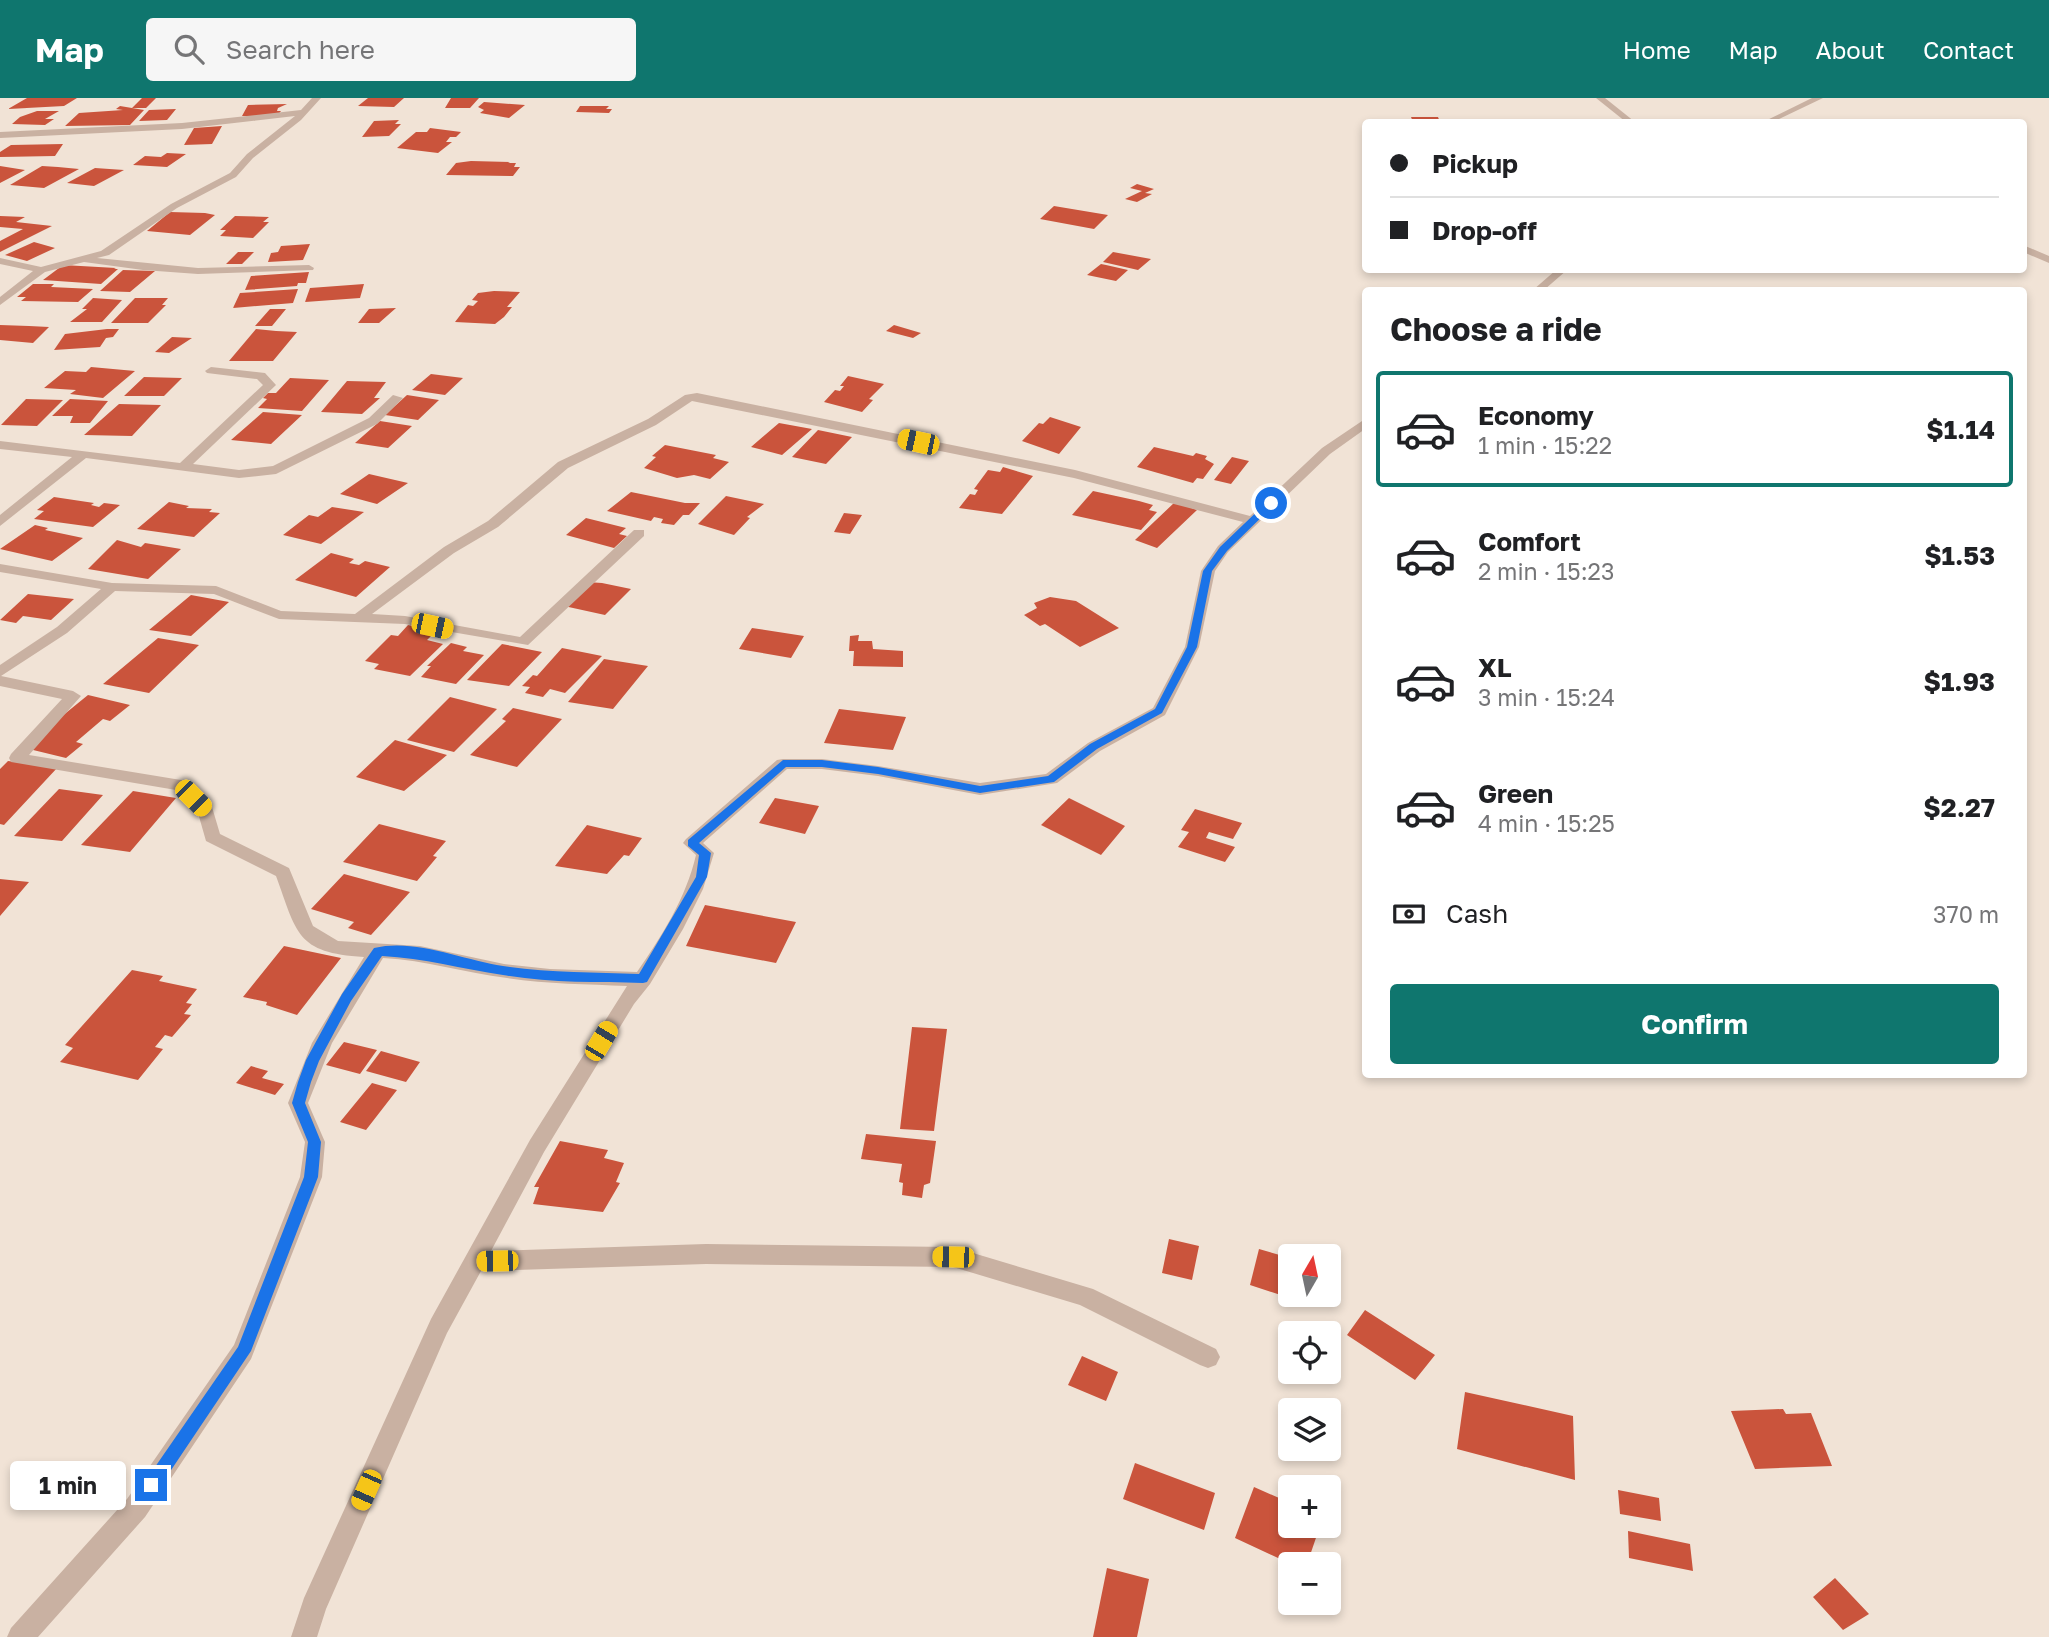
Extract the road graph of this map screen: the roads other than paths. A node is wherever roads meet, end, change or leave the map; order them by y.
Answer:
1 (317, 98) edge
2 (1600, 98) edge
3 (1819, 98) edge
4 (305, 111) junction
5 (1627, 119) edge
6 (1778, 119) edge
7 (0, 135) edge
8 (2027, 250) edge
9 (81, 258) junction
10 (2049, 260) edge
11 (0, 261) edge
12 (309, 268) dead end
13 (41, 270) junction
14 (1558, 273) edge
15 (1542, 287) edge
16 (0, 302) edge
17 (211, 370) dead end
18 (397, 398) dead end
19 (1362, 425) edge
20 (0, 444) edge
21 (83, 454) junction
22 (184, 467) junction
23 (1253, 521) junction
24 (0, 522) edge
25 (639, 533) dead end
26 (0, 568) edge
27 (112, 587) junction
28 (358, 619) junction
29 (0, 672) edge
30 (0, 681) edge
31 (378, 951) junction
32 (643, 979) junction
33 (474, 1261) junction
34 (1209, 1357) dead end
35 (20, 1637) edge
36 (304, 1637) edge

1 - 4 street
2 - 5 street
3 - 6 street
4 - 7 street
4 - 9 street
8 - 10 street
9 - 12 street
9 - 13 street
11 - 13 street
13 - 16 street
14 - 15 street
17 - 22 street
18 - 22 street
19 - 23 street
20 - 21 street
21 - 22 street
21 - 24 street
23 - 28 street
23 - 32 street
25 - 28 street
26 - 27 street
27 - 28 street
27 - 29 street
30 - 31 street
31 - 32 street
31 - 35 street
32 - 33 street
33 - 34 street
33 - 36 street

